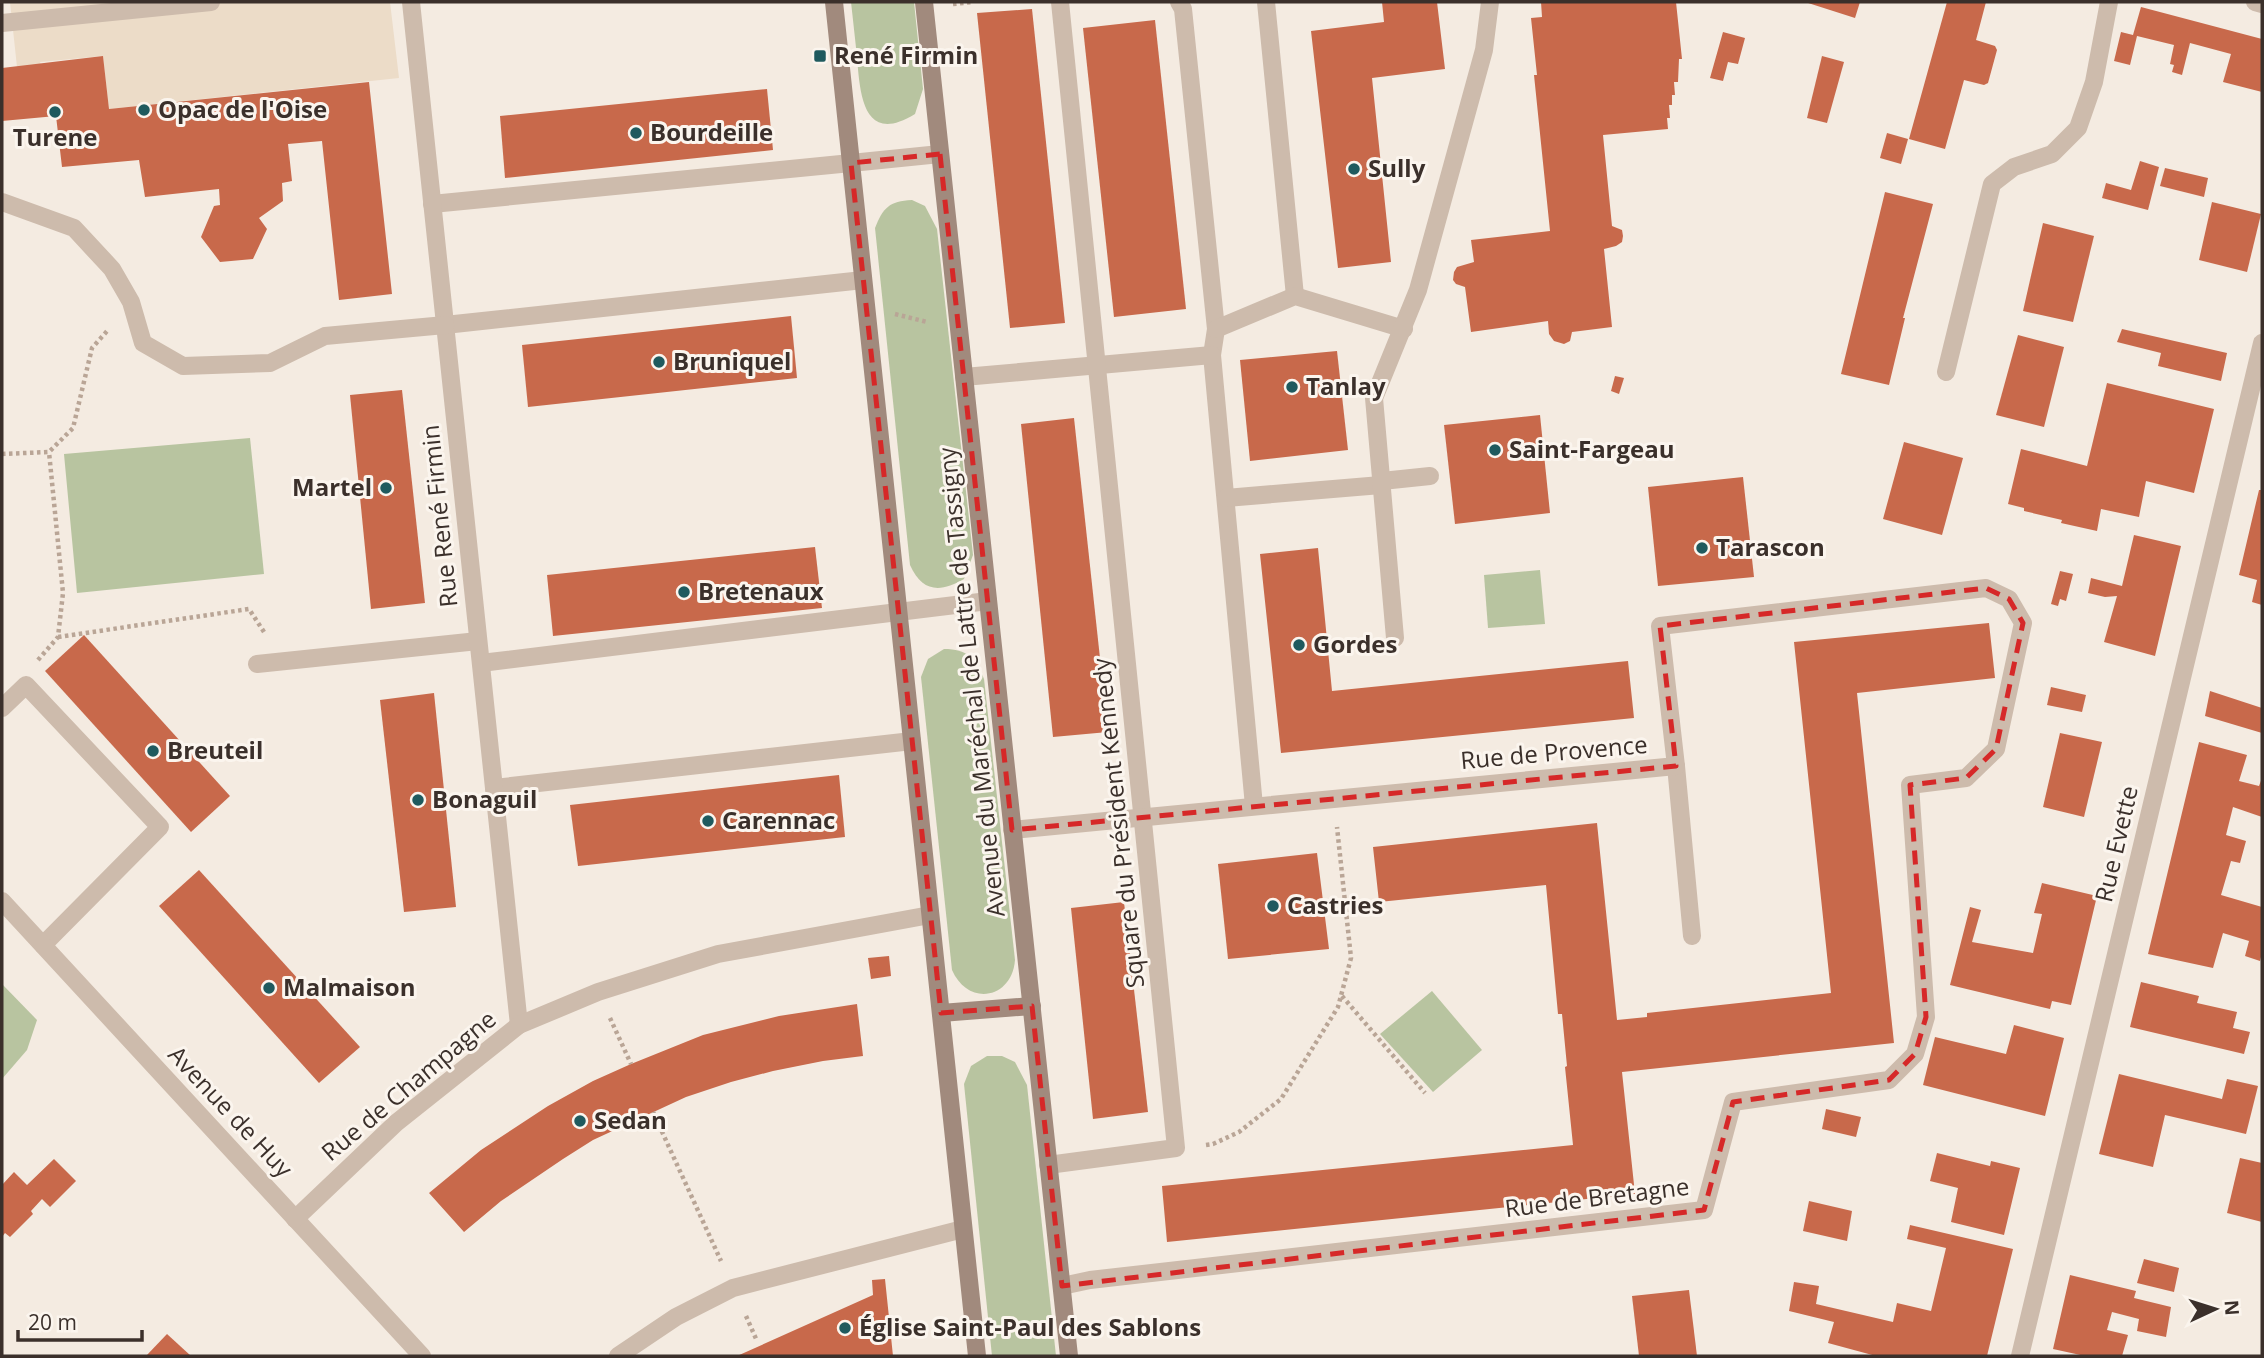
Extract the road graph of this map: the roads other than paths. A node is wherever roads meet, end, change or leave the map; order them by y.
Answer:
1 (211, 2) edge
2 (411, 2) edge
3 (834, 2) edge
4 (925, 2) edge
5 (1060, 2) edge
6 (1179, 2) edge
7 (1266, 2) edge
8 (1490, 2) edge
9 (2109, 2) edge
10 (2255, 2) edge
11 (2262, 4) edge
12 (2, 23) edge
13 (940, 154) junction
14 (851, 163) junction
15 (2, 202) edge
16 (432, 204) junction
17 (863, 280) junction
18 (1295, 296) junction
19 (445, 325) junction
20 (1216, 329) junction
21 (1404, 329) junction
22 (2262, 343) edge
23 (1212, 355) junction
24 (1097, 364) junction
25 (1946, 372) dead end
26 (964, 377) junction
27 (1430, 476) dead end
28 (1381, 483) junction
29 (1226, 498) junction
30 (1986, 588) joint
31 (988, 601) junction
32 (898, 612) junction
33 (1395, 638) dead end
34 (478, 641) junction
35 (481, 663) junction
36 (257, 664) dead end
37 (2, 708) edge
38 (912, 741) junction
39 (1676, 766) junction
40 (494, 788) junction
41 (1254, 806) junction
42 (1142, 819) junction
43 (1012, 830) junction
44 (2, 901) edge
45 (930, 915) junction
46 (1692, 936) dead end
47 (43, 945) junction
48 (1032, 1006) junction
49 (941, 1013) junction
50 (519, 1025) junction
51 (1048, 1165) junction
52 (295, 1219) junction
53 (963, 1229) junction
54 (1062, 1286) junction
55 (422, 1356) edge
56 (618, 1356) edge
57 (977, 1356) edge
58 (1069, 1356) edge
59 (2020, 1356) edge

1 - 12 street
2 - 16 street, Rue René Firmin
3 - 14 street
4 - 13 street, Avenue du Maréchal de Lattre de Tassigny
5 - 24 street, Square du Président Kennedy
6 - 20 street
7 - 18 street
8 - 21 street
9 - 25 street
10 - 11 street
13 - 14 street
13 - 26 street, Avenue du Maréchal de Lattre de Tassigny
14 - 16 street
14 - 17 street
15 - 19 street
16 - 19 street, Rue René Firmin
17 - 19 street
17 - 32 street
18 - 20 street
18 - 21 street
19 - 34 street, Rue René Firmin
20 - 23 street
21 - 28 street
22 - 59 street, Rue Evette
23 - 24 street
23 - 29 street
24 - 26 street
24 - 42 street, Square du Président Kennedy
26 - 31 street, Avenue du Maréchal de Lattre de Tassigny
27 - 28 street
28 - 29 street
28 - 33 street
29 - 41 street
30 - 39 street, Rue de Provence
30 - 54 street, Rue de Bretagne
31 - 32 street
31 - 43 street, Avenue du Maréchal de Lattre de Tassigny
32 - 35 street
32 - 38 street
34 - 35 street, Rue René Firmin
34 - 36 street
35 - 40 street, Rue René Firmin
37 - 47 street
38 - 40 street
38 - 45 street
39 - 41 street, Rue de Provence
39 - 46 street
40 - 50 street, Rue René Firmin
41 - 42 street, Rue de Provence
42 - 43 street, Rue de Provence
42 - 51 street, Square du Président Kennedy
43 - 48 street, Avenue du Maréchal de Lattre de Tassigny
44 - 47 street, Avenue de Huy
45 - 49 street
45 - 50 street, Rue de Champagne
47 - 52 street, Avenue de Huy
48 - 49 street
48 - 51 street, Avenue du Maréchal de Lattre de Tassigny
49 - 53 street
50 - 52 street, Rue de Champagne
51 - 54 street, Avenue du Maréchal de Lattre de Tassigny
52 - 55 street, Avenue de Huy
53 - 56 street
53 - 57 street
54 - 58 street, Avenue du Maréchal de Lattre de Tassigny

